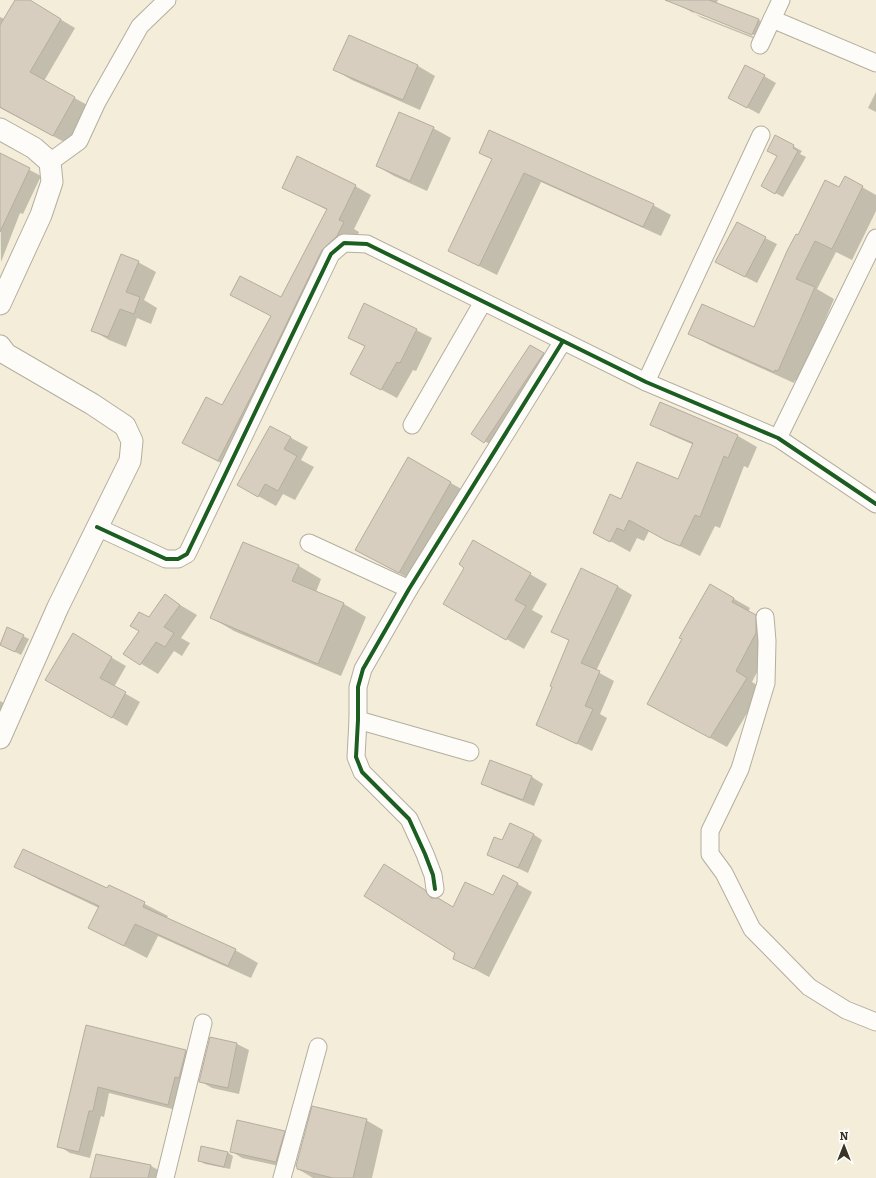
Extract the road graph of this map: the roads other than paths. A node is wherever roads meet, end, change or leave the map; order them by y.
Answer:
1 (166, 0) edge
2 (781, 0) edge
3 (772, 19) junction
4 (760, 45) dead end
5 (876, 63) edge
6 (0, 129) edge
7 (762, 135) dead end
8 (50, 162) junction
9 (876, 238) edge
10 (484, 302) junction
11 (0, 304) edge
12 (563, 341) junction
13 (0, 346) edge
14 (646, 382) junction
15 (412, 425) dead end
16 (778, 438) junction
17 (876, 504) edge
18 (97, 527) junction
19 (309, 543) dead end
20 (408, 589) junction
21 (765, 617) dead end
22 (358, 720) junction
23 (0, 738) edge
24 (470, 752) dead end
25 (435, 889) dead end
26 (876, 1022) edge
27 (203, 1023) dead end
28 (318, 1047) dead end
29 (165, 1178) edge
30 (282, 1178) edge

1 - 8 street
2 - 3 street
3 - 4 street
3 - 5 street
6 - 8 street
7 - 14 street
8 - 11 street
9 - 16 street
10 - 12 street
10 - 15 street
10 - 18 street
12 - 14 street
12 - 20 street
13 - 18 street
14 - 16 street
16 - 17 street
18 - 23 street
19 - 20 street
20 - 22 street
21 - 26 street
22 - 24 street
22 - 25 street
27 - 29 street
28 - 30 street

